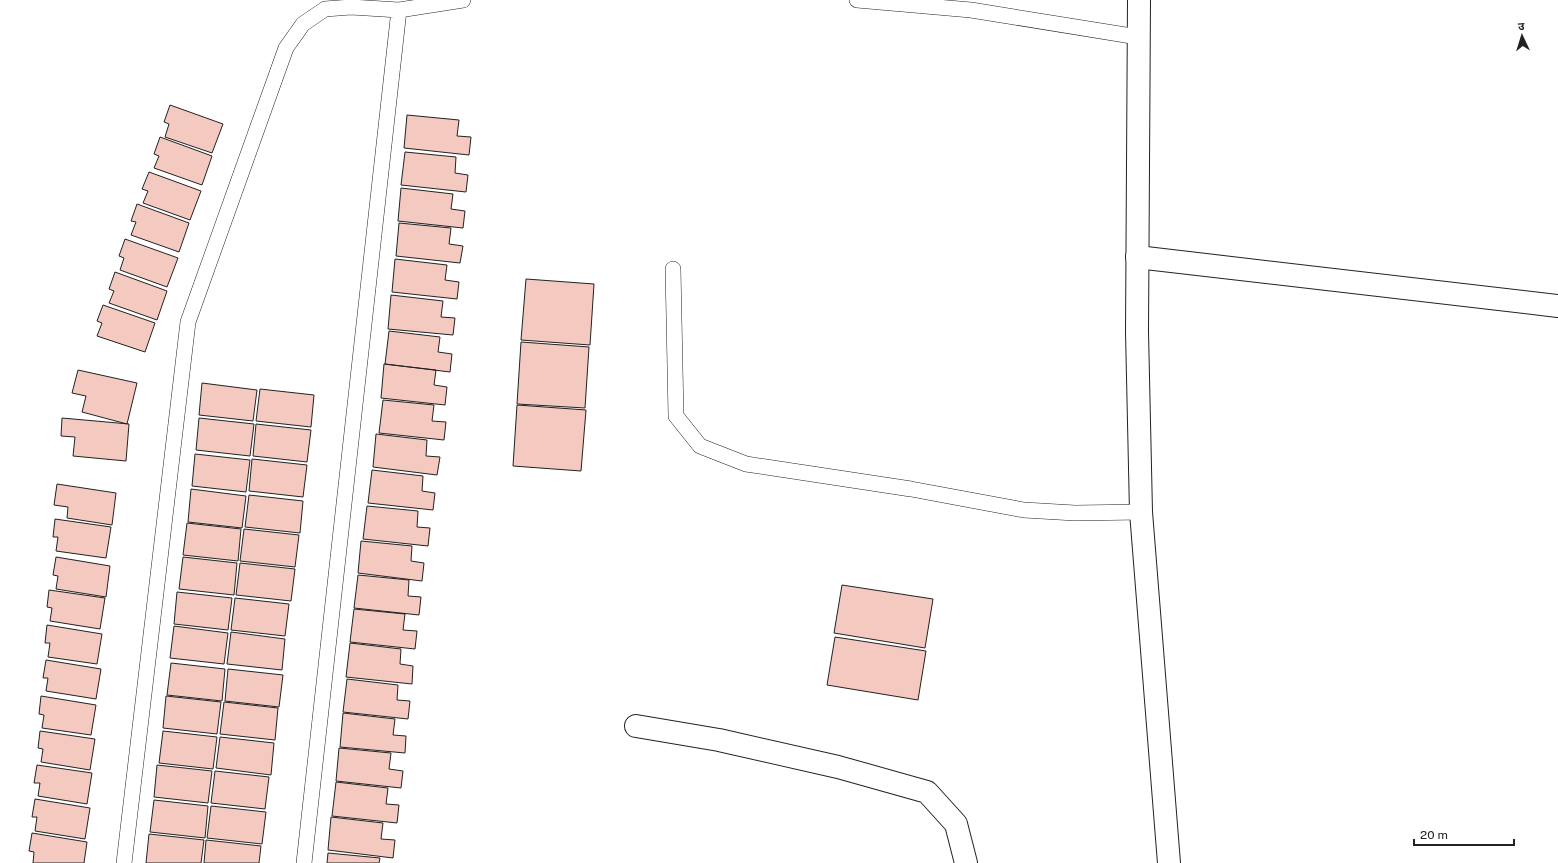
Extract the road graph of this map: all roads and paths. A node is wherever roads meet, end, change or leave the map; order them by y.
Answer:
1 (463, 0) edge
2 (857, 0) edge
3 (1139, 0) edge
4 (399, 10) junction
5 (1138, 37) junction
6 (1137, 257) junction
7 (673, 269) dead end
8 (1558, 306) edge
9 (1141, 512) junction
10 (636, 726) dead end
11 (124, 863) edge
12 (304, 863) edge
13 (966, 863) edge
14 (1170, 863) edge

1 - 4 lane
2 - 5 lane
3 - 5 street
4 - 11 lane
4 - 12 lane
5 - 6 street
6 - 8 street
6 - 9 street
7 - 9 lane
9 - 14 street
10 - 13 street

